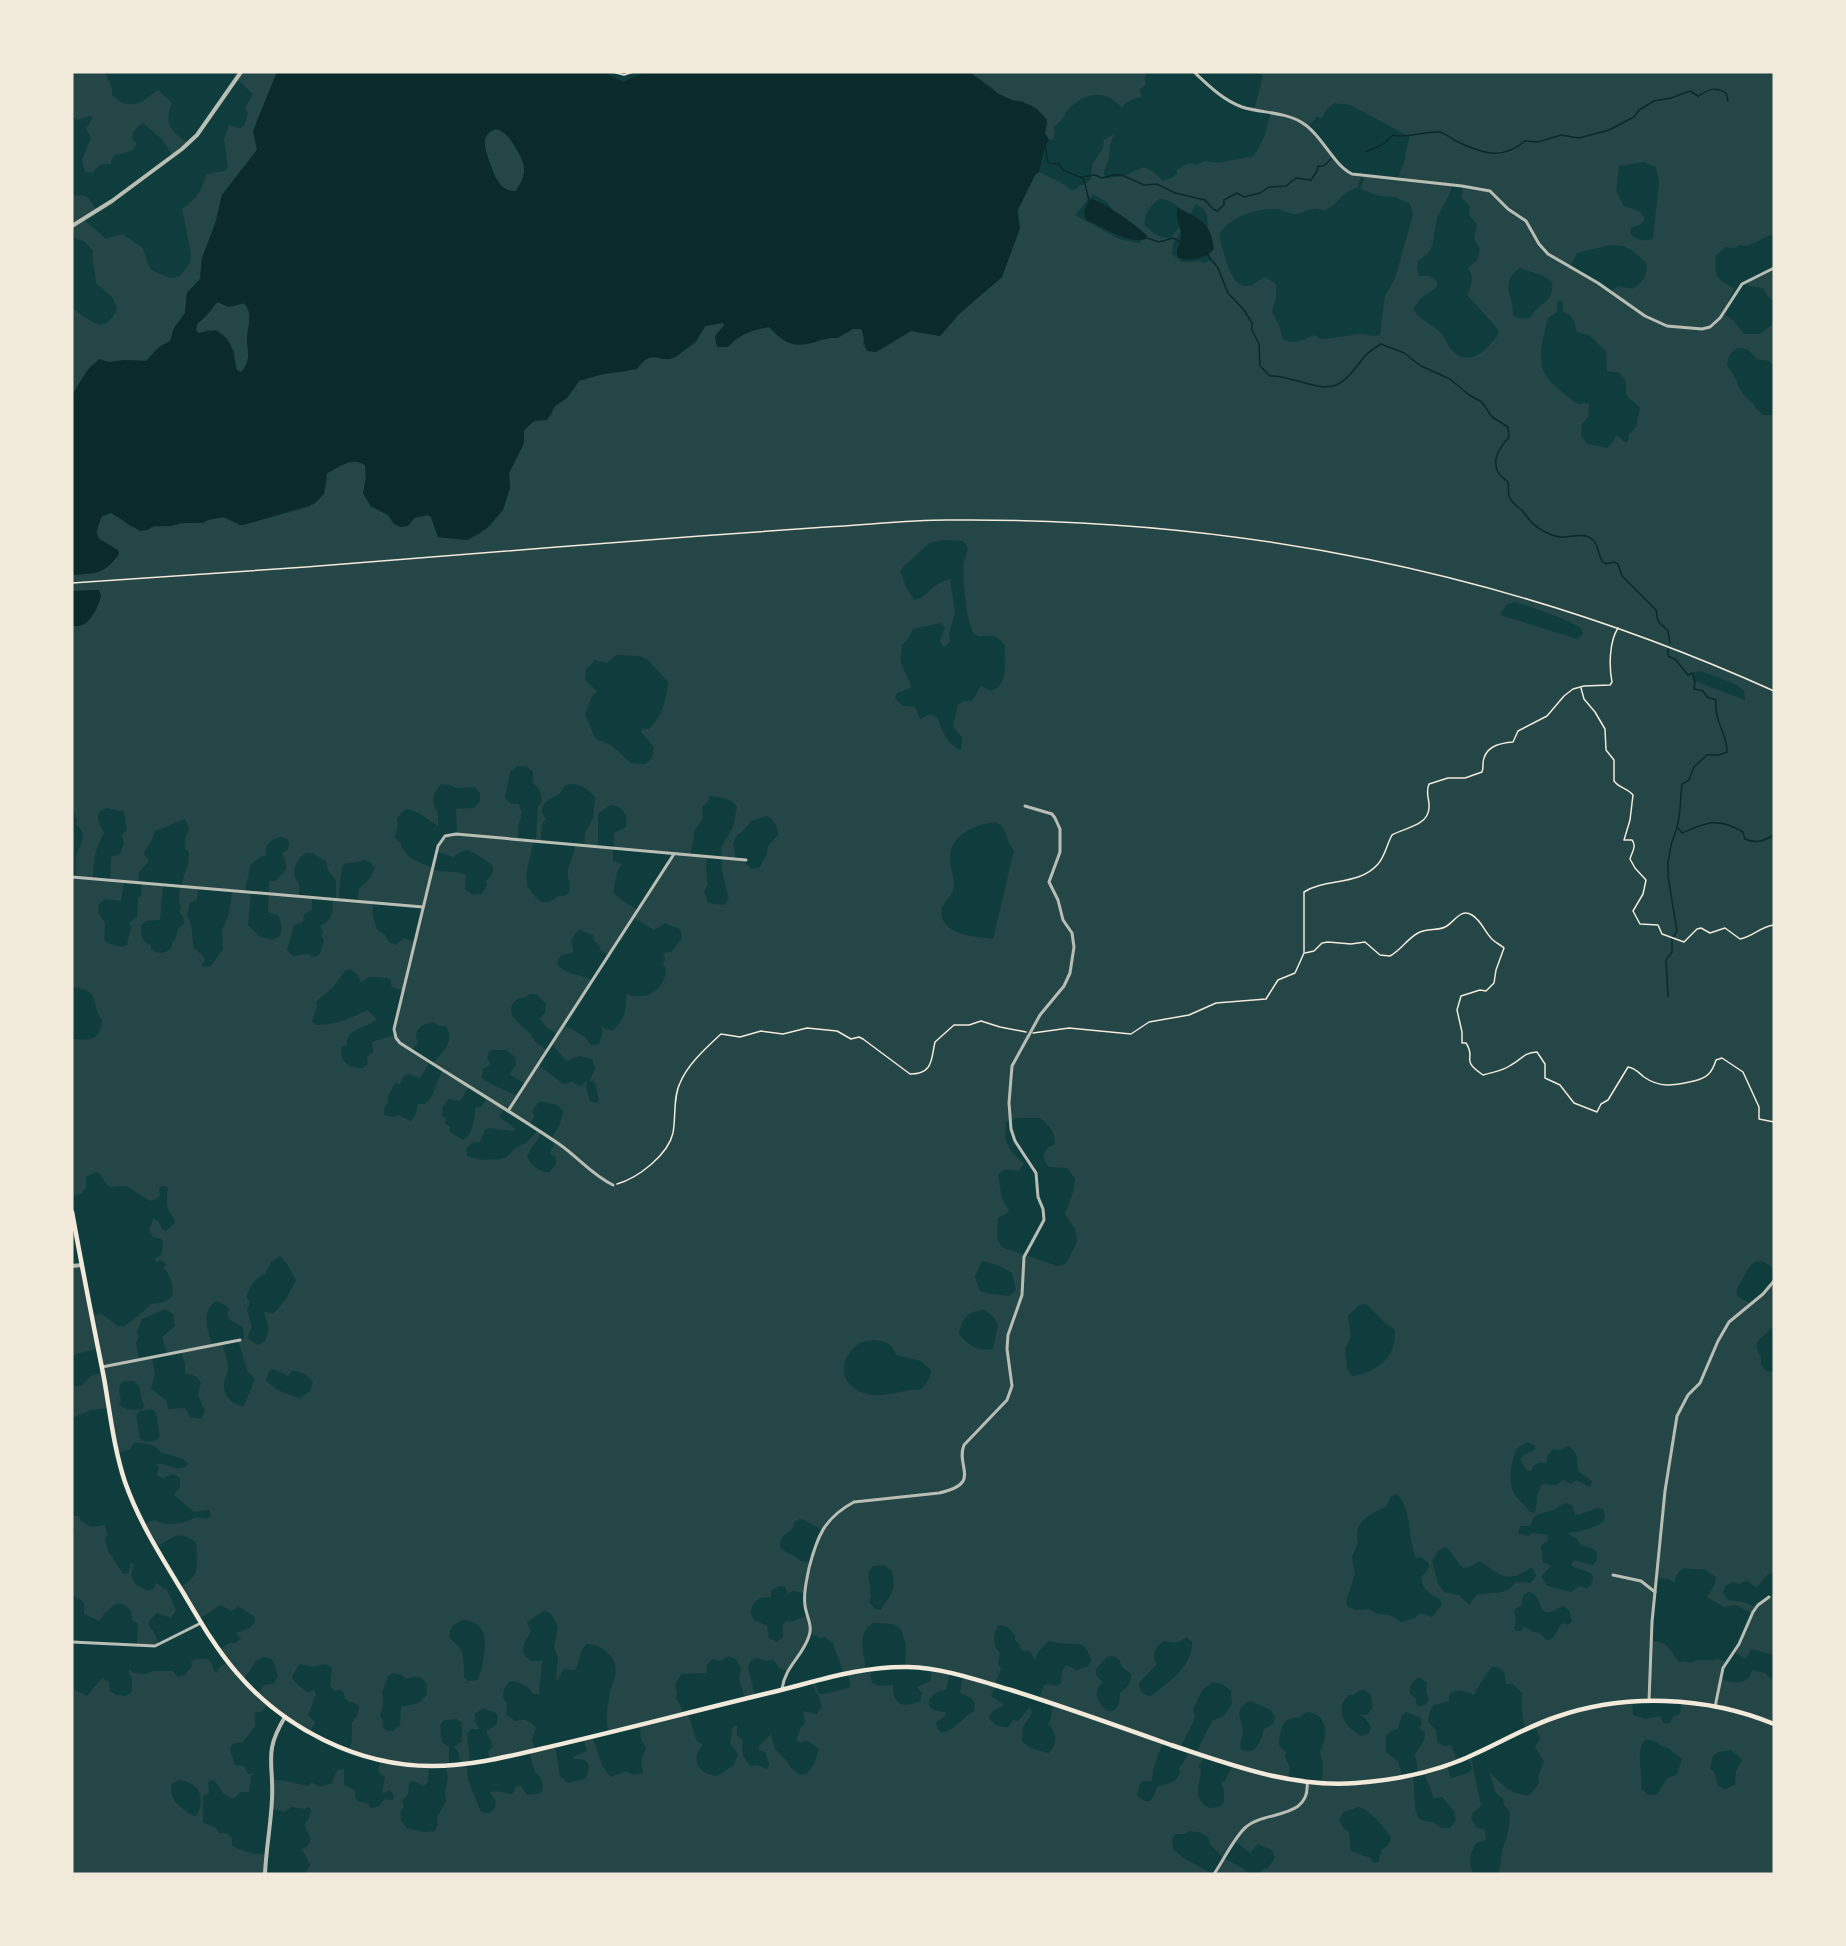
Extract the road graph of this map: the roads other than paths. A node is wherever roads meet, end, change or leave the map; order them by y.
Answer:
1 (241, 72) edge
2 (1194, 72) edge
3 (72, 226) edge
4 (1774, 268) edge
5 (1024, 806) dead end
6 (674, 854) junction
7 (746, 861) dead end
8 (72, 878) edge
9 (423, 907) junction
10 (508, 1111) junction
11 (613, 1185) road end
12 (72, 1212) edge
13 (82, 1265) junction
14 (72, 1266) edge
15 (1774, 1281) edge
16 (240, 1340) dead end
17 (102, 1367) junction
18 (1614, 1575) dead end
19 (1655, 1592) junction
20 (1769, 1597) dead end
21 (201, 1623) junction
22 (72, 1642) edge
23 (782, 1690) junction
24 (1649, 1701) junction
25 (1715, 1707) junction
26 (285, 1717) junction
27 (1774, 1724) edge
28 (1307, 1782) junction
29 (265, 1874) edge
30 (1214, 1874) edge

1 - 3 street
2 - 4 street
5 - 23 street
6 - 7 street
6 - 9 street
6 - 10 street
8 - 9 street
9 - 10 street
10 - 11 street
12 - 13 main road
13 - 14 street
13 - 17 main road
15 - 19 street
16 - 17 street
17 - 21 main road
18 - 19 street
19 - 24 street
20 - 25 street
21 - 22 street
21 - 26 main road
23 - 26 main road
23 - 28 main road
24 - 25 main road
24 - 28 main road
25 - 27 main road
26 - 29 street
28 - 30 street

